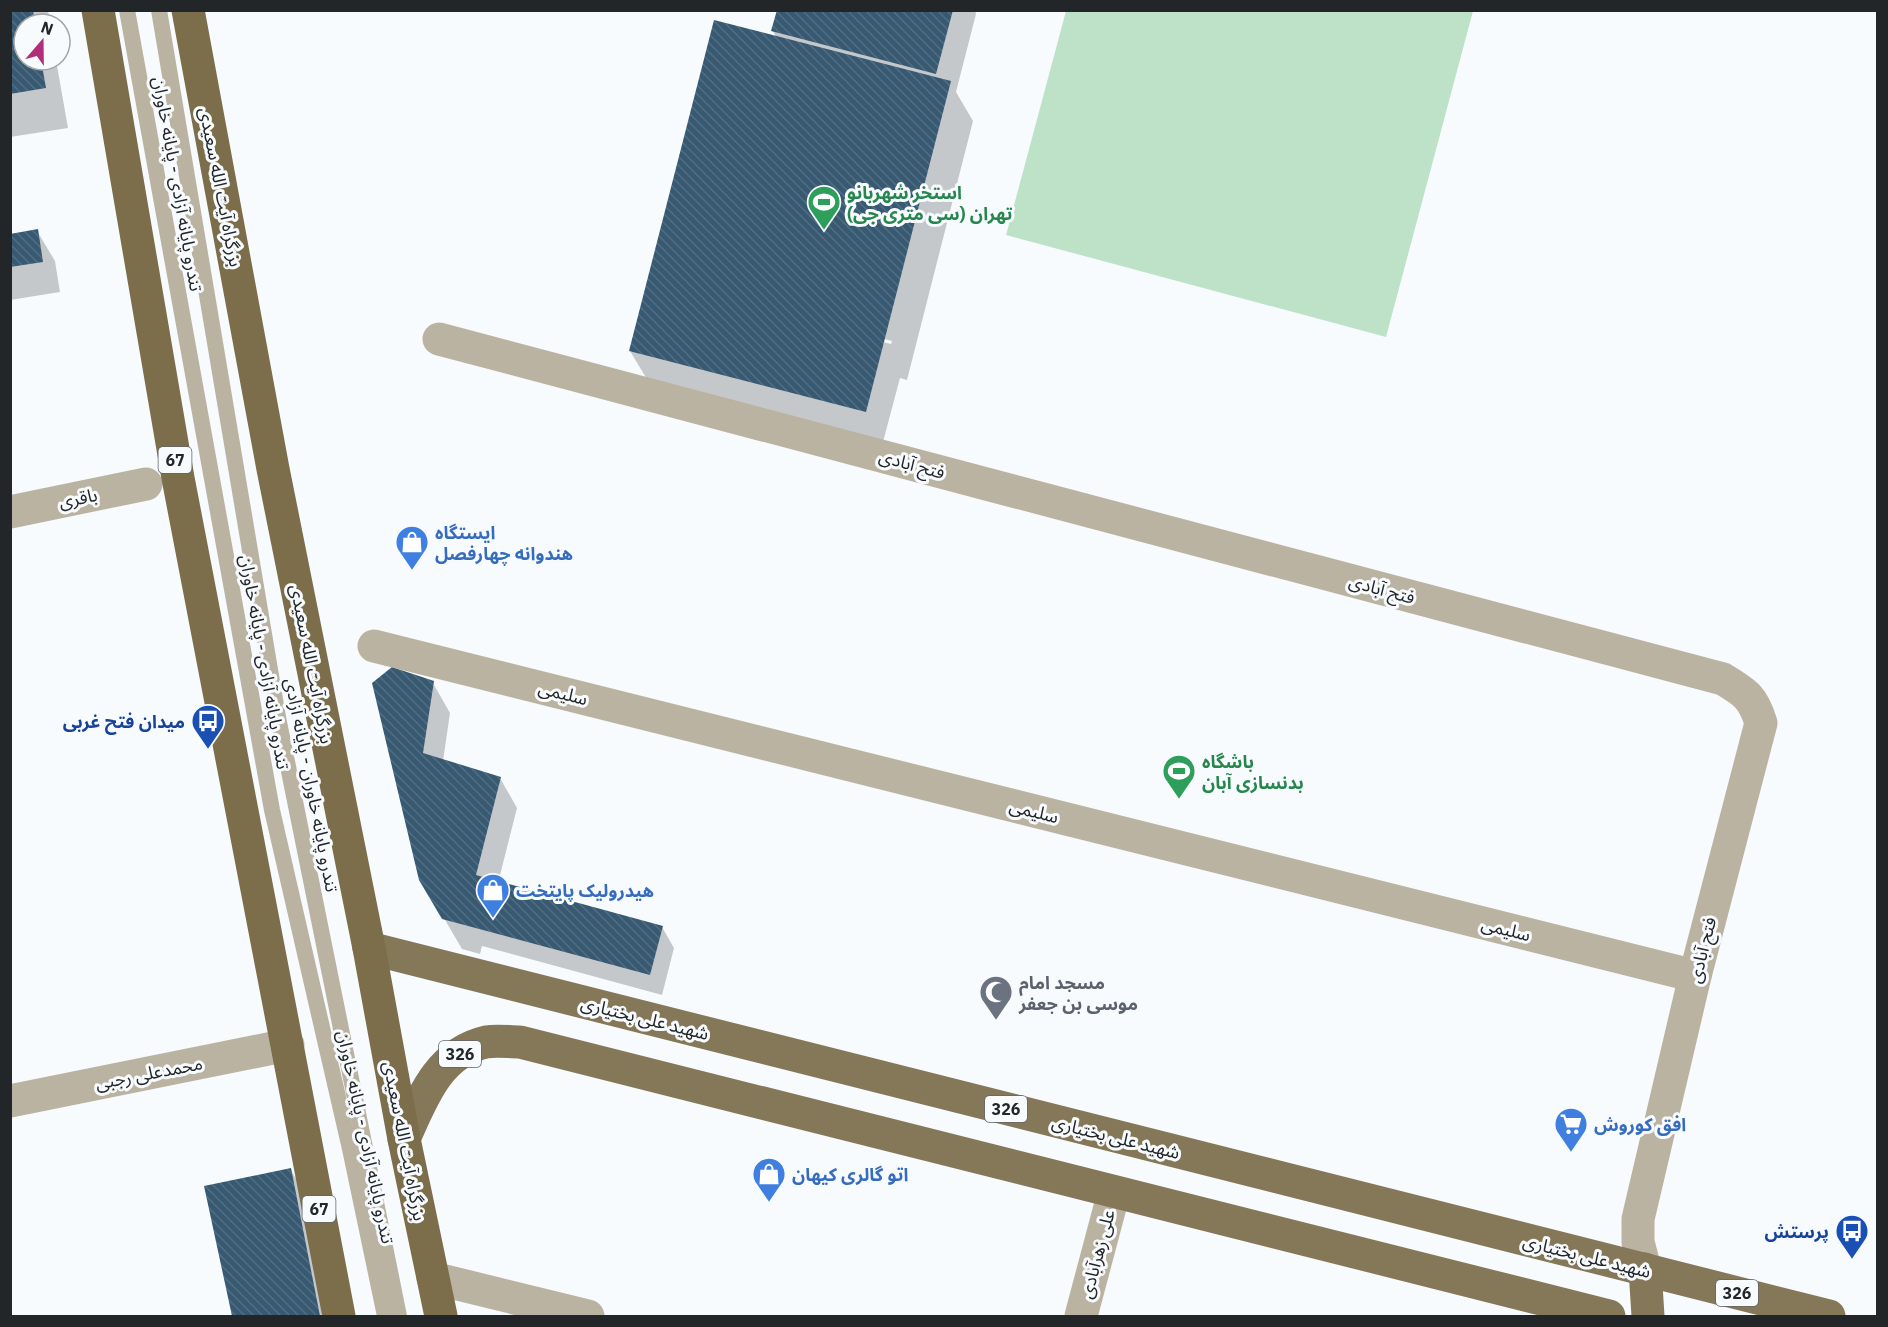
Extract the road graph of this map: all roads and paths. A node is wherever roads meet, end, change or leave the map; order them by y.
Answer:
1 (98, 10) edge
2 (127, 10) edge
3 (159, 10) edge
4 (188, 10) edge
5 (439, 339) dead end
6 (146, 484) dead end
7 (10, 512) edge
8 (374, 646) dead end
9 (369, 948) junction
10 (1695, 976) junction
11 (288, 1045) junction
12 (10, 1101) edge
13 (404, 1139) junction
14 (1114, 1192) junction
15 (1645, 1269) junction
16 (433, 1278) junction
17 (339, 1317) edge
18 (385, 1317) edge
19 (399, 1317) edge
20 (441, 1317) edge
21 (588, 1317) edge
22 (1081, 1317) edge
23 (1609, 1317) edge
24 (1648, 1317) edge
25 (1829, 1317) edge

1 - 11 highway, 67
2 - 18 lane, تندرو پایانه آزادی - پایانه خاوران
3 - 19 lane, تندرو پایانه خاوران - پایانه آزادی
4 - 9 highway, بزرگراه آیت الله سعیدی
5 - 10 street, فتح آبادی
6 - 7 street, باقری
8 - 10 street, سلیمی
9 - 13 highway, بزرگراه آیت الله سعیدی
9 - 15 main road, شهید علی بختیاری / 326
10 - 15 street, فتح آبادی
11 - 12 street, محمدعلی رجبی
11 - 17 highway, 67
13 - 14 main road, 326
13 - 16 highway, بزرگراه آیت الله سعیدی
14 - 22 street, علی زهرآبادی
14 - 23 main road, 326
15 - 24 main road
15 - 25 main road, شهید علی بختیاری / 326
16 - 20 highway, بزرگراه آیت الله سعیدی
16 - 21 street

